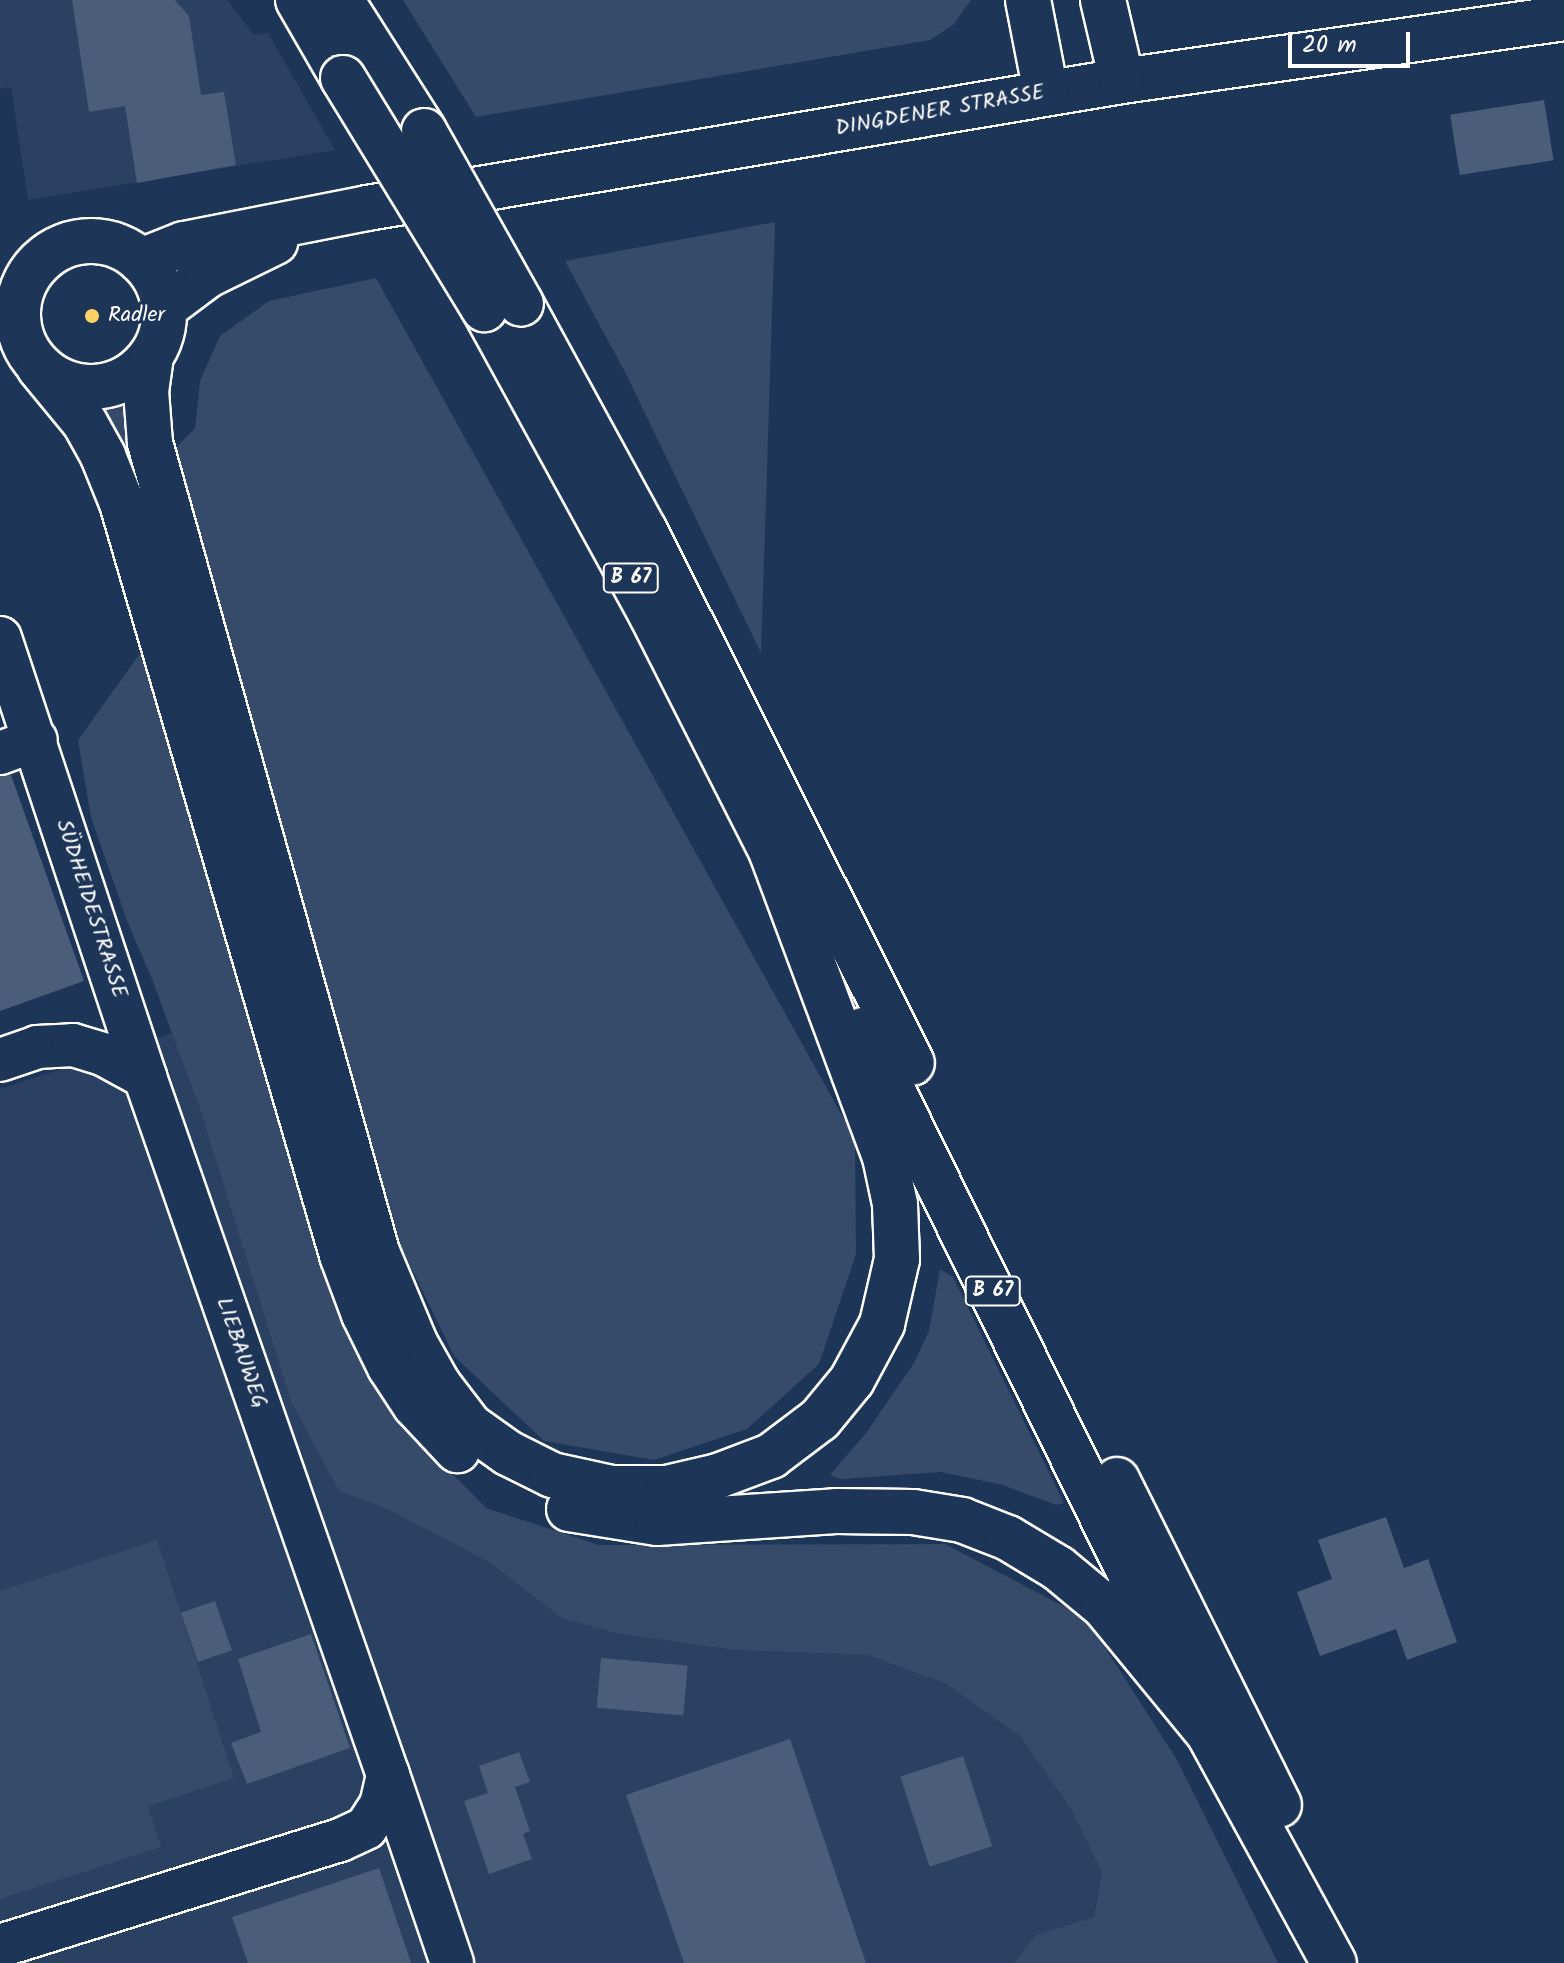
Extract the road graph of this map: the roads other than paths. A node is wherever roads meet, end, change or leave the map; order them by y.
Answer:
1 (298, 0) edge
2 (341, 0) edge
3 (372, 0) edge
4 (1028, 0) edge
5 (1103, 0) edge
6 (1564, 18) edge
7 (398, 69) junction
8 (1122, 81) junction
9 (1046, 93) junction
10 (318, 220) junction
11 (141, 261) junction
12 (19, 264) edge
13 (502, 307) junction
14 (164, 308) junction
15 (20, 345) edge
16 (151, 356) junction
17 (0, 638) edge
18 (18, 747) edge
19 (771, 851) junction
20 (0, 1060) edge
21 (145, 1077) junction
22 (1209, 1734) junction
23 (388, 1775) junction
24 (0, 1946) edge
25 (452, 1963) edge
26 (1334, 1963) edge
27 (1353, 1963) edge

1 - 13 main road, B 67, bridge
2 - 7 main road
3 - 7 main road
4 - 9 main road
5 - 8 main road
6 - 8 main road, DINGDENER STRASSE
7 - 13 main road, B 67, bridge
8 - 9 main road, DINGDENER STRASSE
9 - 10 main road, DINGDENER STRASSE
10 - 11 main road, DINGDENER STRASSE
10 - 14 main road, DINGDENER STRASSE
11 - 12 main road
11 - 14 main road
12 - 15 main road
13 - 19 main road, B 67
13 - 27 main road, B 67
14 - 16 main road
15 - 16 main road
15 - 22 main road
16 - 19 main road
17 - 18 street, SÜDHEIDESTRASSE
18 - 21 street, SÜDHEIDESTRASSE
19 - 22 main road, B 67
20 - 21 street
21 - 23 street, LIEBAUWEG
22 - 26 main road, B 67
23 - 24 street
23 - 25 street, LIEBAUWEG

